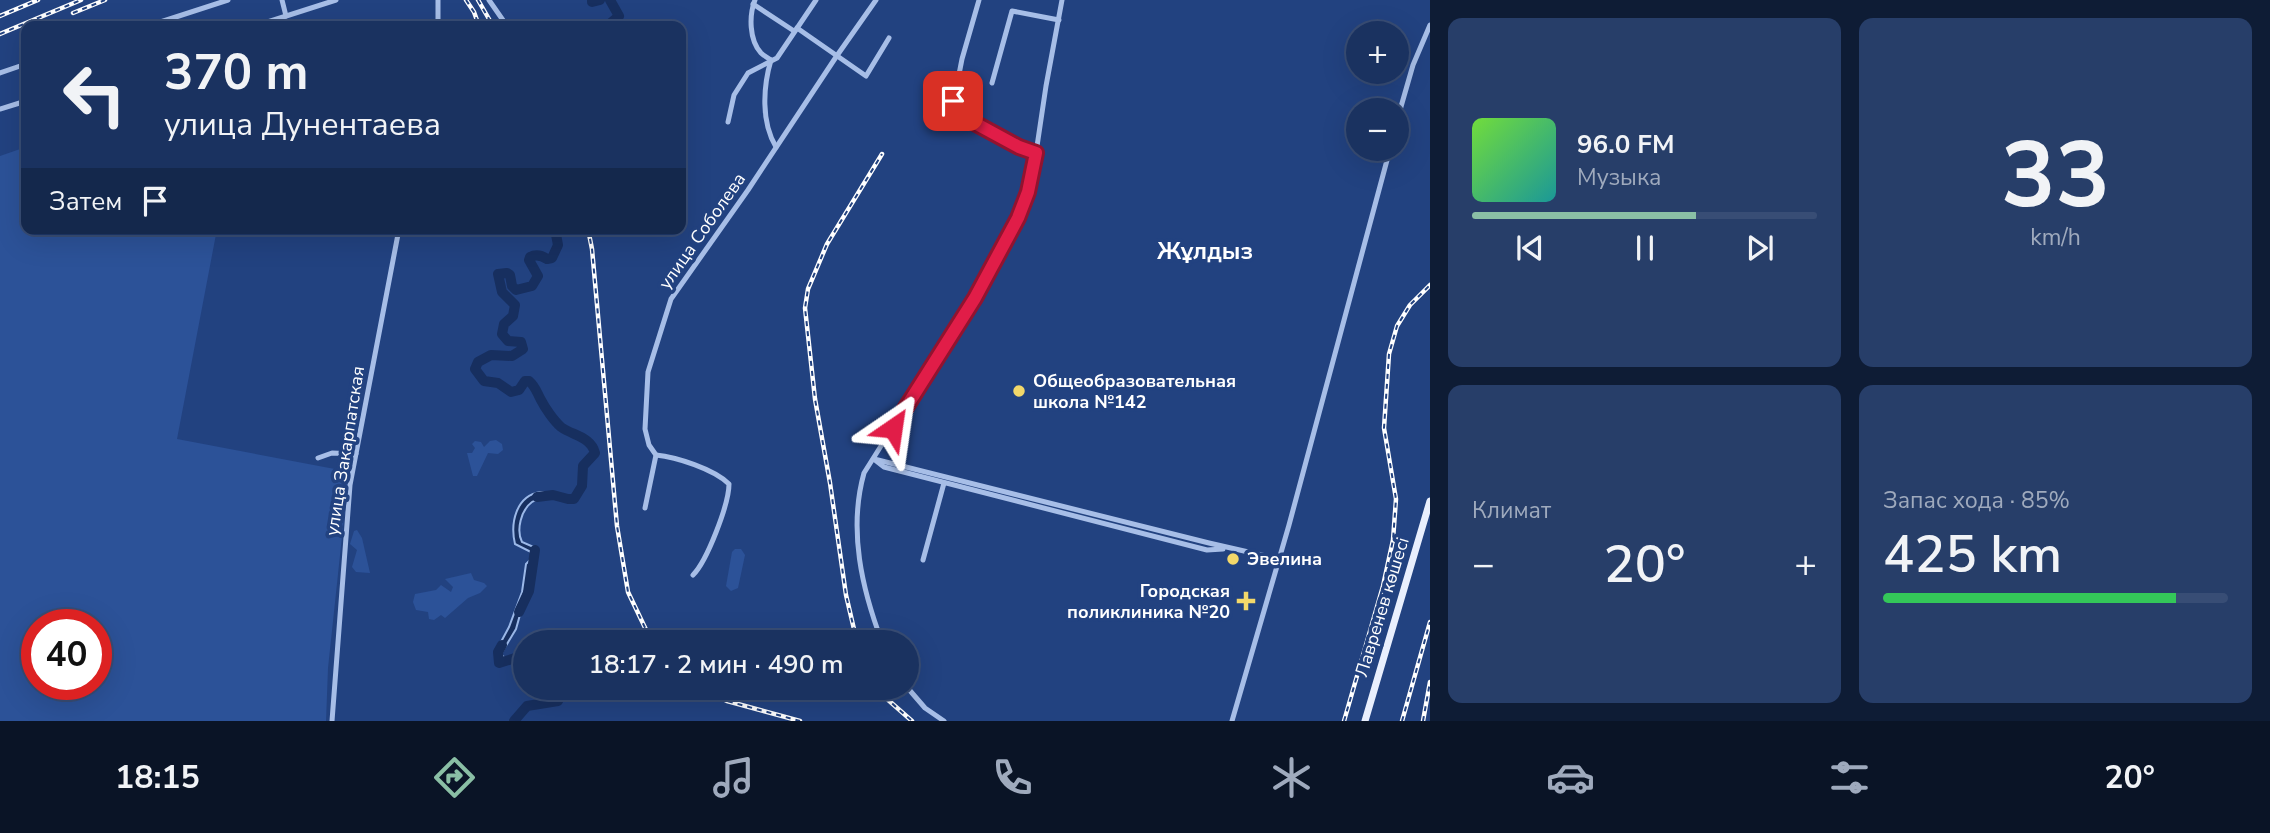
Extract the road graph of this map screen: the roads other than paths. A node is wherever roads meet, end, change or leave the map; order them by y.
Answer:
1 (228, 0) edge
2 (282, 0) edge
3 (336, 0) edge
4 (439, 0) edge
5 (489, 0) edge
6 (816, 0) edge
7 (876, 0) edge
8 (979, 0) edge
9 (1062, 0) edge
10 (754, 2) edge
11 (286, 16) junction
12 (1059, 20) junction
13 (163, 21) edge
14 (270, 21) edge
15 (438, 21) edge
16 (503, 21) edge
17 (1430, 25) edge
18 (795, 29) junction
19 (890, 38) dead end
20 (836, 57) junction
21 (771, 60) junction
22 (21, 66) edge
23 (0, 73) edge
24 (992, 83) dead end
25 (1403, 98) edge
26 (21, 103) edge
27 (0, 110) edge
28 (728, 122) dead end
29 (776, 147) junction
30 (1036, 153) junction
31 (1387, 161) edge
32 (398, 235) edge
33 (356, 454) junction
34 (656, 455) junction
35 (318, 458) dead end
36 (874, 459) junction
37 (943, 483) junction
38 (1430, 501) edge
39 (645, 508) dead end
40 (1233, 548) junction
41 (1279, 559) junction
42 (923, 560) dead end
43 (693, 575) dead end
44 (878, 630) edge
45 (918, 700) edge
46 (332, 721) edge
47 (944, 721) edge
48 (1232, 721) edge
49 (1365, 721) edge

1 - 13 street
2 - 11 street
3 - 11 street
4 - 15 street
5 - 16 street
6 - 18 street
7 - 20 street, улица Соболева
8 - 30 street
9 - 12 street
10 - 18 street
10 - 21 street
11 - 14 street
12 - 24 street
12 - 30 street
17 - 25 street
18 - 20 street
18 - 21 street
19 - 20 street
20 - 29 street, улица Соболева
21 - 28 street
21 - 29 street
22 - 23 street
26 - 27 street
29 - 34 street, улица Соболева
30 - 36 street
31 - 41 street
32 - 33 street, улица Закарпатская
33 - 35 street
33 - 46 street, улица Закарпатская
34 - 39 street
34 - 43 street
36 - 37 street
36 - 40 street
36 - 44 street
37 - 40 street
37 - 42 street
38 - 49 main road, Лавренев көшесі
40 - 41 street
41 - 48 street
45 - 47 street

